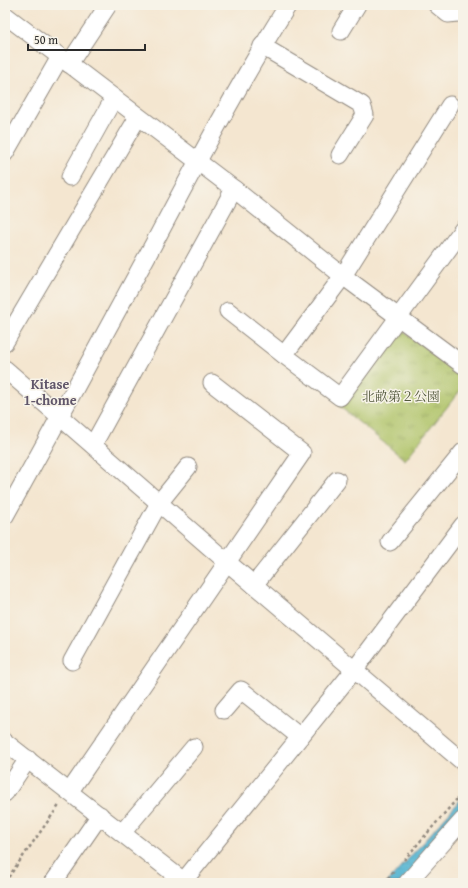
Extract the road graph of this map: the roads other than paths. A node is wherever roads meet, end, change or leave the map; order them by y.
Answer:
1 (108, 5) edge
2 (288, 5) edge
3 (358, 5) edge
4 (437, 5) edge
5 (463, 9) edge
6 (5, 15) edge
7 (341, 31) dead end
8 (262, 46) junction
9 (64, 60) junction
10 (114, 98) junction
11 (450, 106) dead end
12 (138, 117) junction
13 (5, 153) edge
14 (340, 155) dead end
15 (197, 161) junction
16 (70, 177) dead end
17 (234, 189) junction
18 (463, 229) edge
19 (343, 276) junction
20 (228, 311) dead end
21 (398, 318) junction
22 (5, 342) edge
23 (284, 355) junction
24 (463, 365) edge
25 (5, 369) edge
26 (212, 383) dead end
27 (61, 416) junction
28 (93, 445) junction
29 (463, 452) edge
30 (188, 467) dead end
31 (337, 480) dead end
32 (159, 503) junction
33 (5, 516) edge
34 (463, 525) edge
35 (390, 542) dead end
36 (227, 562) junction
37 (254, 585) junction
38 (72, 661) dead end
39 (355, 669) junction
40 (224, 710) dead end
41 (300, 737) junction
42 (5, 742) edge
43 (194, 746) dead end
44 (28, 759) junction
45 (463, 762) edge
46 (70, 791) junction
47 (5, 793) edge
48 (100, 816) junction
49 (463, 820) edge
50 (122, 833) junction
51 (184, 882) edge
52 (53, 883) edge
53 (407, 883) edge

1 - 9 street
2 - 8 street
3 - 7 street
4 - 5 street
6 - 9 street
8 - 14 street
8 - 15 street
9 - 10 street
9 - 13 street
10 - 12 street
10 - 16 street
11 - 19 street
12 - 15 street
12 - 22 street
15 - 17 street
15 - 27 street
17 - 19 street
17 - 28 street
18 - 21 street
19 - 21 street
19 - 23 street
20 - 23 street
21 - 23 street
21 - 24 street
25 - 27 street
26 - 36 street
27 - 28 street
27 - 33 street
28 - 32 street
29 - 35 street
30 - 32 street
31 - 37 street
32 - 36 street
32 - 38 street
34 - 39 street
36 - 37 street
36 - 46 street
37 - 39 street
39 - 41 street
39 - 45 street
40 - 41 street
41 - 51 street
42 - 44 street
43 - 50 street
44 - 46 street
44 - 47 street
46 - 48 street
48 - 50 street
48 - 52 street
49 - 53 street
50 - 51 street

